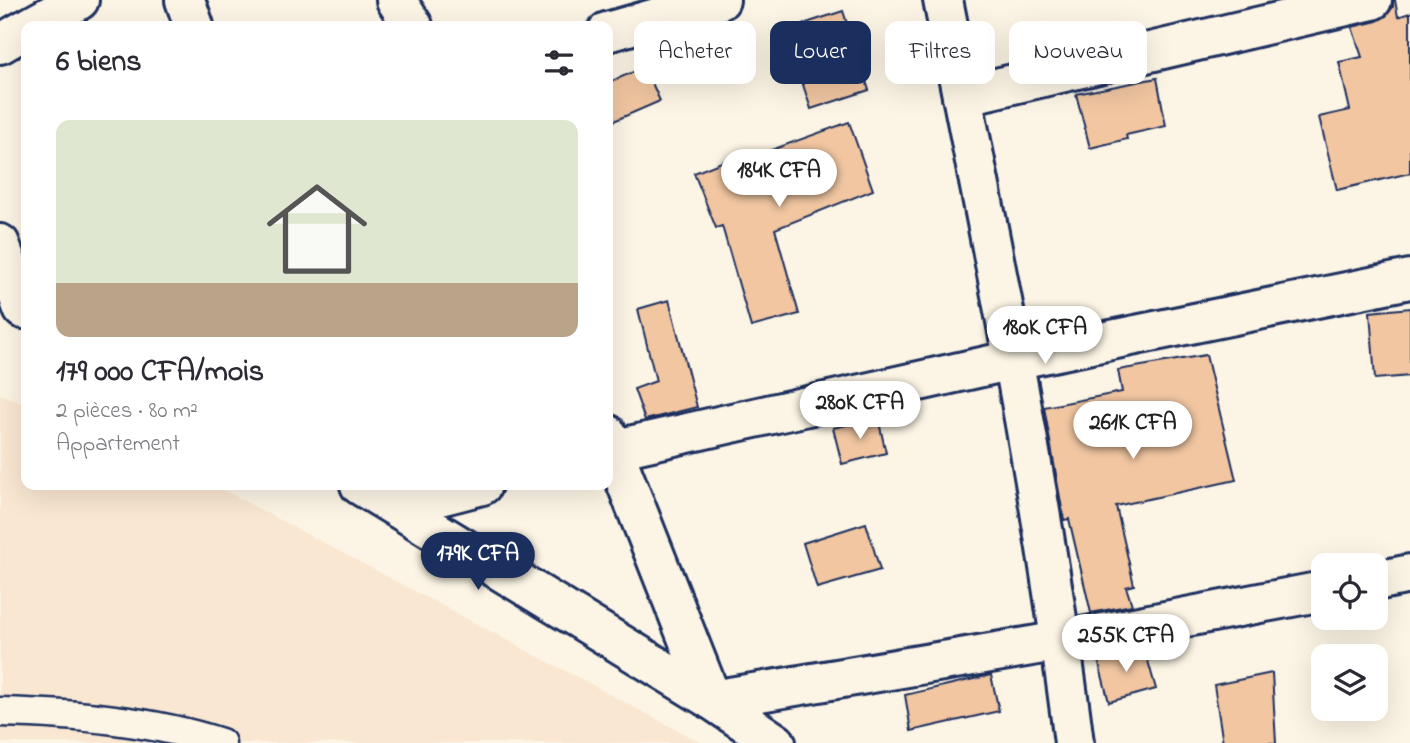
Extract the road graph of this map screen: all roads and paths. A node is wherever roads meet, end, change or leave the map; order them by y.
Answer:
1 (79, 0) edge
2 (185, 0) edge
3 (396, 0) edge
4 (720, 0) edge
5 (943, 0) edge
6 (1372, 0) edge
7 (41, 21) edge
8 (192, 21) edge
9 (410, 21) edge
10 (613, 30) edge
11 (21, 32) edge
12 (0, 44) edge
13 (962, 96) junction
14 (0, 244) edge
15 (1410, 279) edge
16 (16, 308) edge
17 (1013, 360) junction
18 (613, 444) edge
19 (613, 455) edge
20 (368, 490) edge
21 (464, 490) edge
22 (397, 508) junction
23 (1410, 574) edge
24 (1388, 579) edge
25 (1311, 593) edge
26 (1061, 641) junction
27 (712, 700) junction
28 (0, 712) edge
29 (221, 743) edge
30 (776, 743) edge
31 (1074, 743) edge

1 - 7 street
2 - 8 street
3 - 9 street
4 - 10 street
5 - 13 street
6 - 13 street
11 - 12 street
13 - 17 street
14 - 16 street
15 - 17 street
17 - 18 street
17 - 26 street
19 - 27 street
20 - 22 street
21 - 22 street
22 - 27 street
23 - 24 street
25 - 26 street
26 - 27 street
26 - 31 street
27 - 30 street
28 - 29 lane

